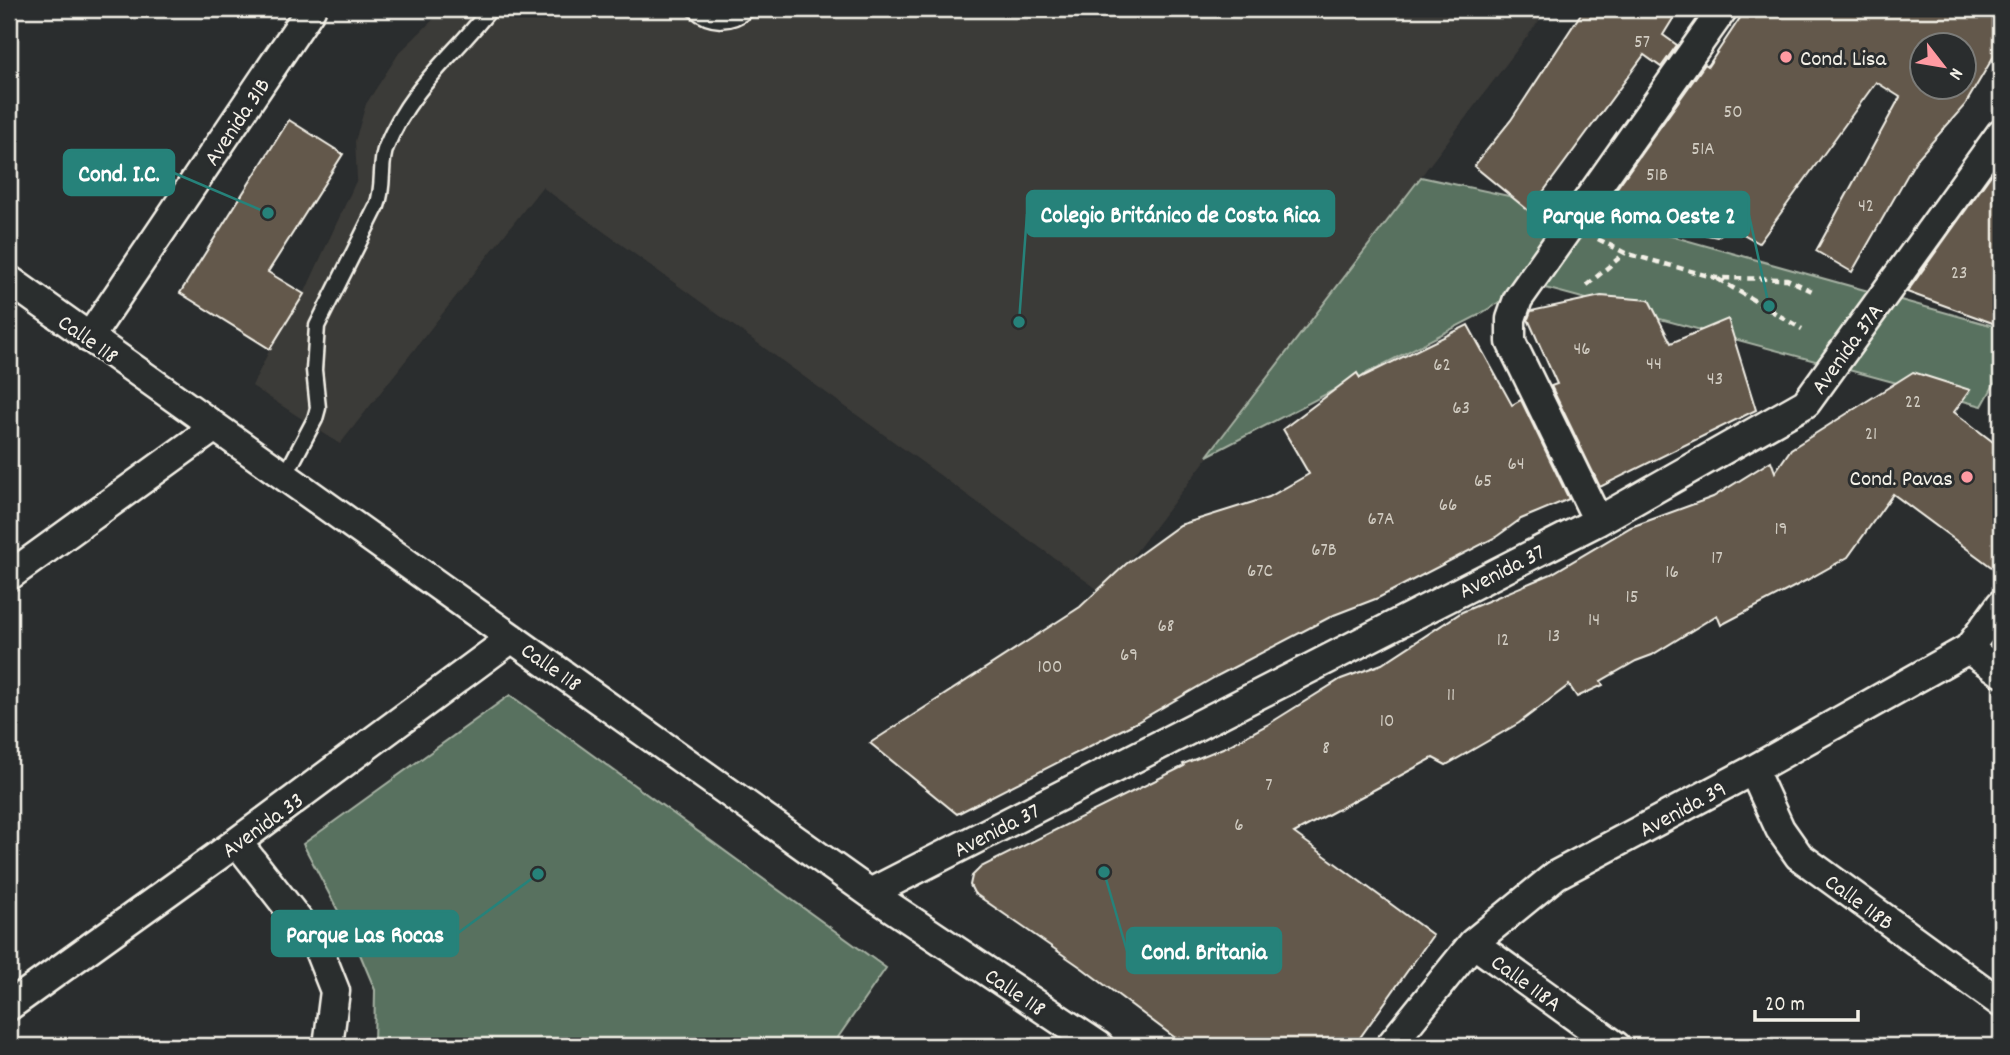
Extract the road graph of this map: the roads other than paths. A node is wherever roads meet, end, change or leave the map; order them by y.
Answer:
1 (311, 9) edge
2 (490, 9) edge
3 (694, 9) edge
4 (748, 9) edge
5 (1723, 9) edge
6 (2001, 133) edge
7 (9, 280) edge
8 (89, 338) junction
9 (215, 427) junction
10 (285, 476) junction
11 (1598, 520) junction
12 (9, 576) edge
13 (2001, 604) edge
14 (512, 638) junction
15 (1968, 649) junction
16 (2001, 672) edge
17 (1753, 770) junction
18 (237, 842) junction
19 (870, 893) junction
20 (1473, 943) junction
21 (2001, 1003) edge
22 (9, 1006) edge
23 (328, 1046) edge
24 (1099, 1046) edge
25 (1390, 1046) edge
26 (1616, 1046) edge

1 - 8 street, Avenida 31B
2 - 10 lane
3 - 4 lane
5 - 11 street
6 - 11 street, Avenida 37A
7 - 8 street, Calle 118
8 - 9 street, Calle 118
9 - 10 street, Calle 118
9 - 12 street
10 - 14 street, Calle 118
11 - 19 street, Avenida 37
13 - 15 street, Avenida 39
14 - 18 street, Avenida 33
14 - 19 street, Calle 118
15 - 16 street
15 - 17 street, Avenida 39
17 - 20 street, Avenida 39
17 - 21 street, Calle 118B
18 - 22 street, Avenida 33
18 - 23 street
19 - 24 street, Calle 118
20 - 25 street, Avenida 39
20 - 26 street, Calle 118A

